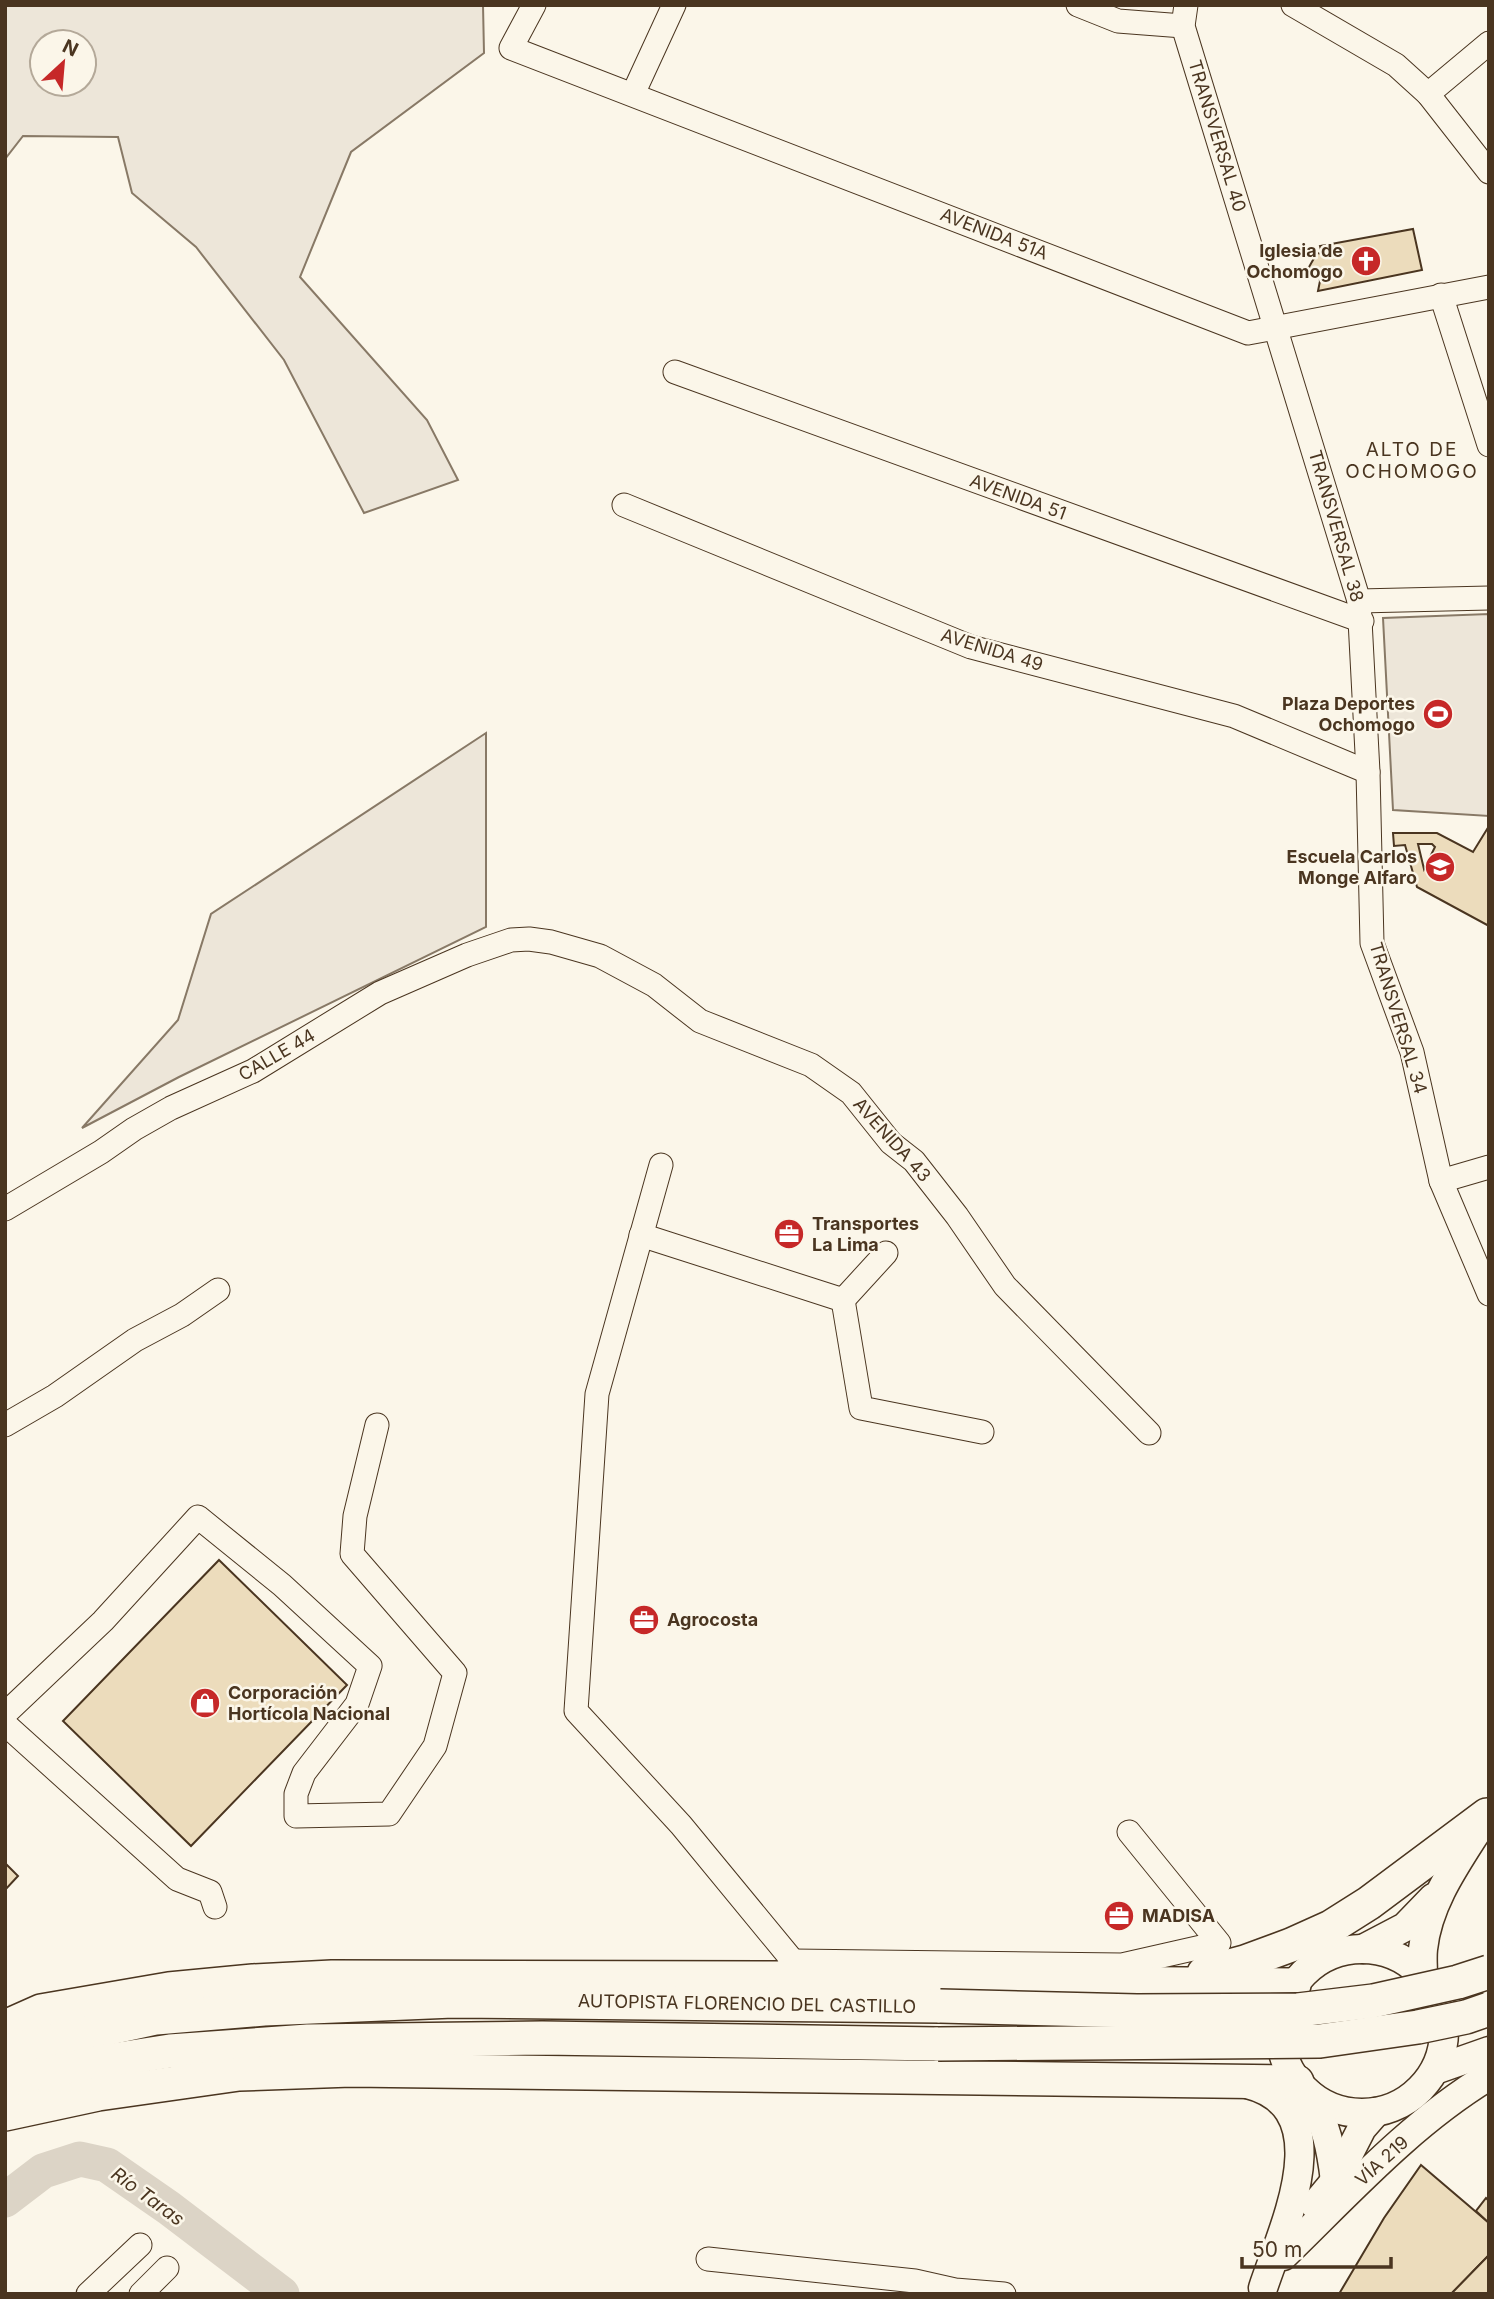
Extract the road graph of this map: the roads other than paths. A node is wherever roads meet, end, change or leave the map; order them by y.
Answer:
1 (534, 5) edge
2 (674, 5) edge
3 (1078, 5) edge
4 (1293, 5) edge
5 (1184, 16) edge
6 (1489, 43) edge
7 (633, 94) junction
8 (1427, 94) junction
9 (1489, 172) edge
10 (1489, 286) edge
11 (1441, 295) junction
12 (1276, 327) junction
13 (675, 372) dead end
14 (1489, 445) edge
15 (624, 505) dead end
16 (1489, 598) edge
17 (1360, 611) junction
18 (1368, 772) junction
19 (562, 945) joint
20 (661, 1165) dead end
21 (1489, 1167) edge
22 (1441, 1181) junction
23 (5, 1209) edge
24 (641, 1235) junction
25 (886, 1253) dead end
26 (218, 1290) dead end
27 (1489, 1294) edge
28 (843, 1300) junction
29 (5, 1425) edge
30 (377, 1425) dead end
31 (982, 1432) dead end
32 (1149, 1433) dead end
33 (5, 1714) edge
34 (5, 1724) edge
35 (1488, 1814) edge
36 (1129, 1832) dead end
37 (1442, 1888) junction
38 (215, 1907) dead end
39 (1363, 1949) junction
40 (786, 1969) junction
41 (1489, 1972) edge
42 (1423, 1976) junction
43 (1097, 1982) junction
44 (1294, 1985) junction
45 (1489, 2009) edge
46 (41, 2011) junction
47 (5, 2019) edge
48 (5, 2026) edge
49 (5, 2051) edge
50 (1489, 2052) edge
51 (1434, 2070) junction
52 (1489, 2076) edge
53 (1230, 2080) junction
54 (5, 2082) edge
55 (1304, 2088) junction
56 (1376, 2112) junction
57 (5, 2113) edge
58 (1335, 2181) junction
59 (140, 2245) dead end
60 (1283, 2256) junction
61 (708, 2259) dead end
62 (167, 2268) dead end
63 (1262, 2291) edge
64 (89, 2294) edge
65 (141, 2294) edge
66 (1004, 2294) edge

1 - 7 street, AVENIDA 51A
2 - 7 street
3 - 5 street
4 - 8 street
5 - 12 street, TRANSVERSAL 40
6 - 8 street
7 - 12 street, AVENIDA 51A
8 - 9 street
10 - 11 street, AVENIDA 51A
11 - 12 street, AVENIDA 51A
11 - 14 street
12 - 17 street, TRANSVERSAL 38
13 - 17 street, AVENIDA 51
15 - 18 street, AVENIDA 49
16 - 17 street, AVENIDA 51
17 - 18 street, TRANSVERSAL 38
18 - 22 street, TRANSVERSAL 34
19 - 23 street, CALLE 44
19 - 32 street, AVENIDA 43
20 - 24 street
21 - 22 street
22 - 27 street, TRANSVERSAL 34
24 - 28 street
24 - 40 street
25 - 28 street
26 - 29 street
28 - 31 street
30 - 33 street
34 - 38 street
35 - 37 main road
35 - 43 highway
36 - 40 street
37 - 39 main road
37 - 42 main road
39 - 42 main road
39 - 44 main road
40 - 43 highway
40 - 46 highway
41 - 49 highway, AUTOPISTA FLORENCIO DEL CASTILLO, bridge
42 - 51 main road
43 - 44 highway
44 - 55 main road
45 - 54 highway, AUTOPISTA FLORENCIO DEL CASTILLO, bridge
46 - 47 street
46 - 48 highway
50 - 51 main road
51 - 56 main road
52 - 60 main road, VÍA 219
53 - 55 highway
53 - 57 highway
53 - 63 main road
55 - 56 main road
55 - 58 main road, VÍA 219
56 - 58 main road, VÍA 219
58 - 60 main road, VÍA 219
59 - 64 street
60 - 63 main road, VÍA 219
61 - 66 street
62 - 65 street

